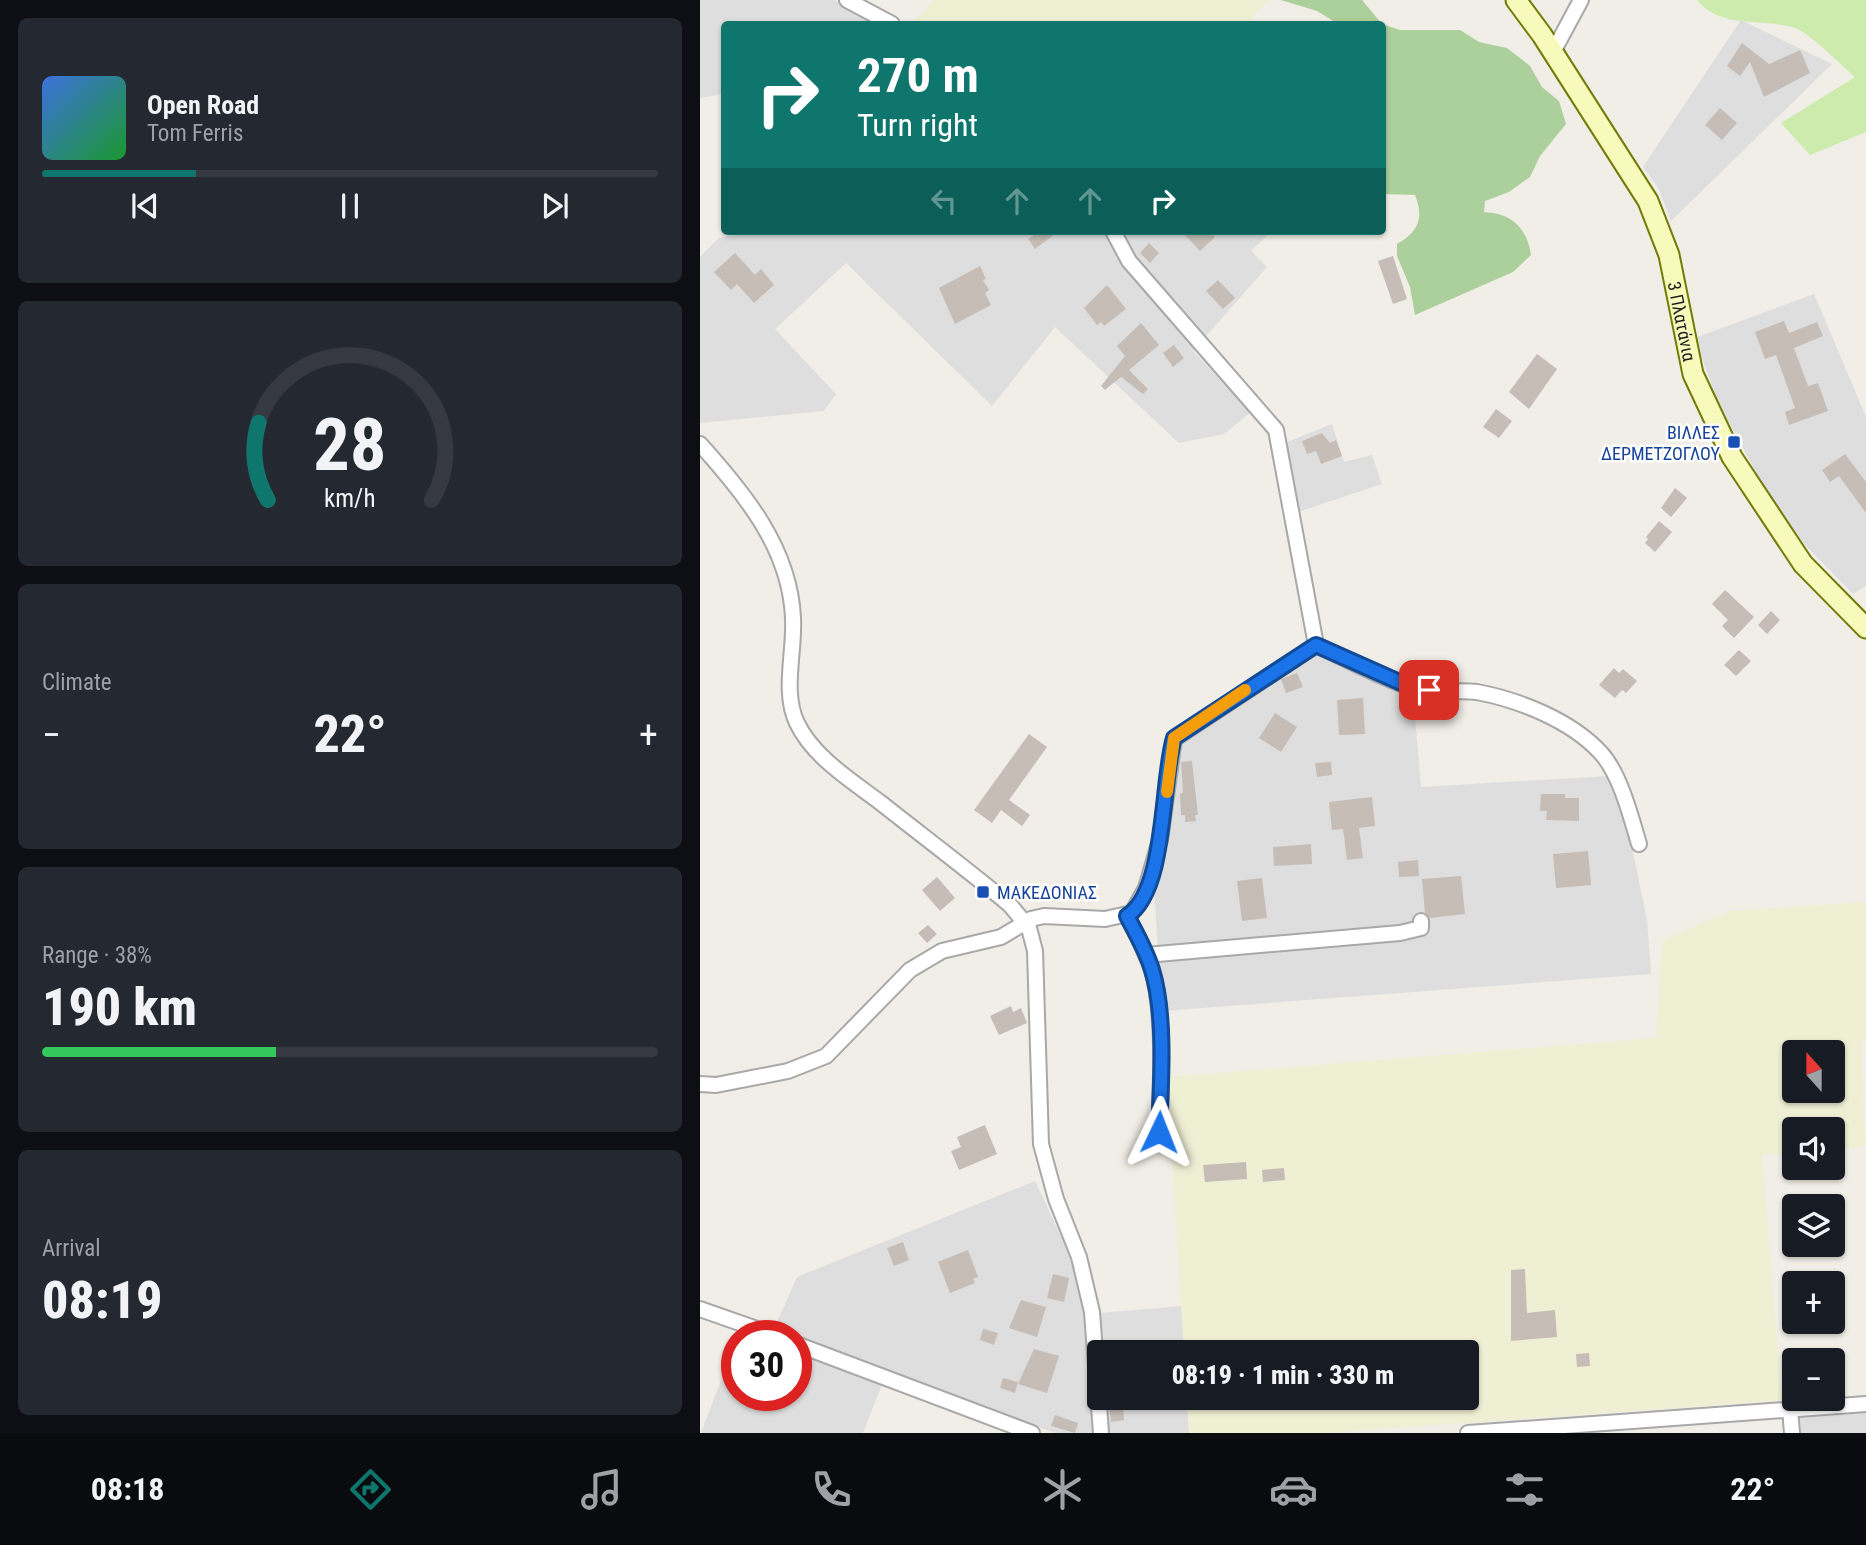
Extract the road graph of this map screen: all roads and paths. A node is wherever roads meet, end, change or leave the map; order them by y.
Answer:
1 (847, 0) edge
2 (1516, 0) edge
3 (1581, 0) edge
4 (886, 21) edge
5 (1553, 52) junction
6 (1114, 235) edge
7 (700, 444) edge
8 (1866, 628) edge
9 (1316, 645) junction
10 (1639, 844) dead end
11 (1127, 916) junction
12 (1421, 921) dead end
13 (1025, 922) junction
14 (1146, 955) junction
15 (700, 1084) edge
16 (1159, 1132) dead end
17 (700, 1309) edge
18 (731, 1320) edge
19 (812, 1350) edge
20 (1866, 1404) edge
21 (1845, 1405) edge
22 (1782, 1410) edge
23 (1790, 1411) edge
24 (1032, 1433) edge
25 (1101, 1433) edge
26 (1468, 1433) edge
27 (1792, 1433) edge

1 - 4 street
2 - 5 street, 3 Πλατάνια
3 - 5 street
5 - 8 street, 3 Πλατάνια
6 - 9 street
7 - 13 street
9 - 10 street
9 - 11 street
11 - 13 street
11 - 14 street
12 - 14 street
13 - 15 street
13 - 25 street
14 - 16 street
17 - 18 street
19 - 24 street
20 - 21 street
22 - 26 street
23 - 27 street

